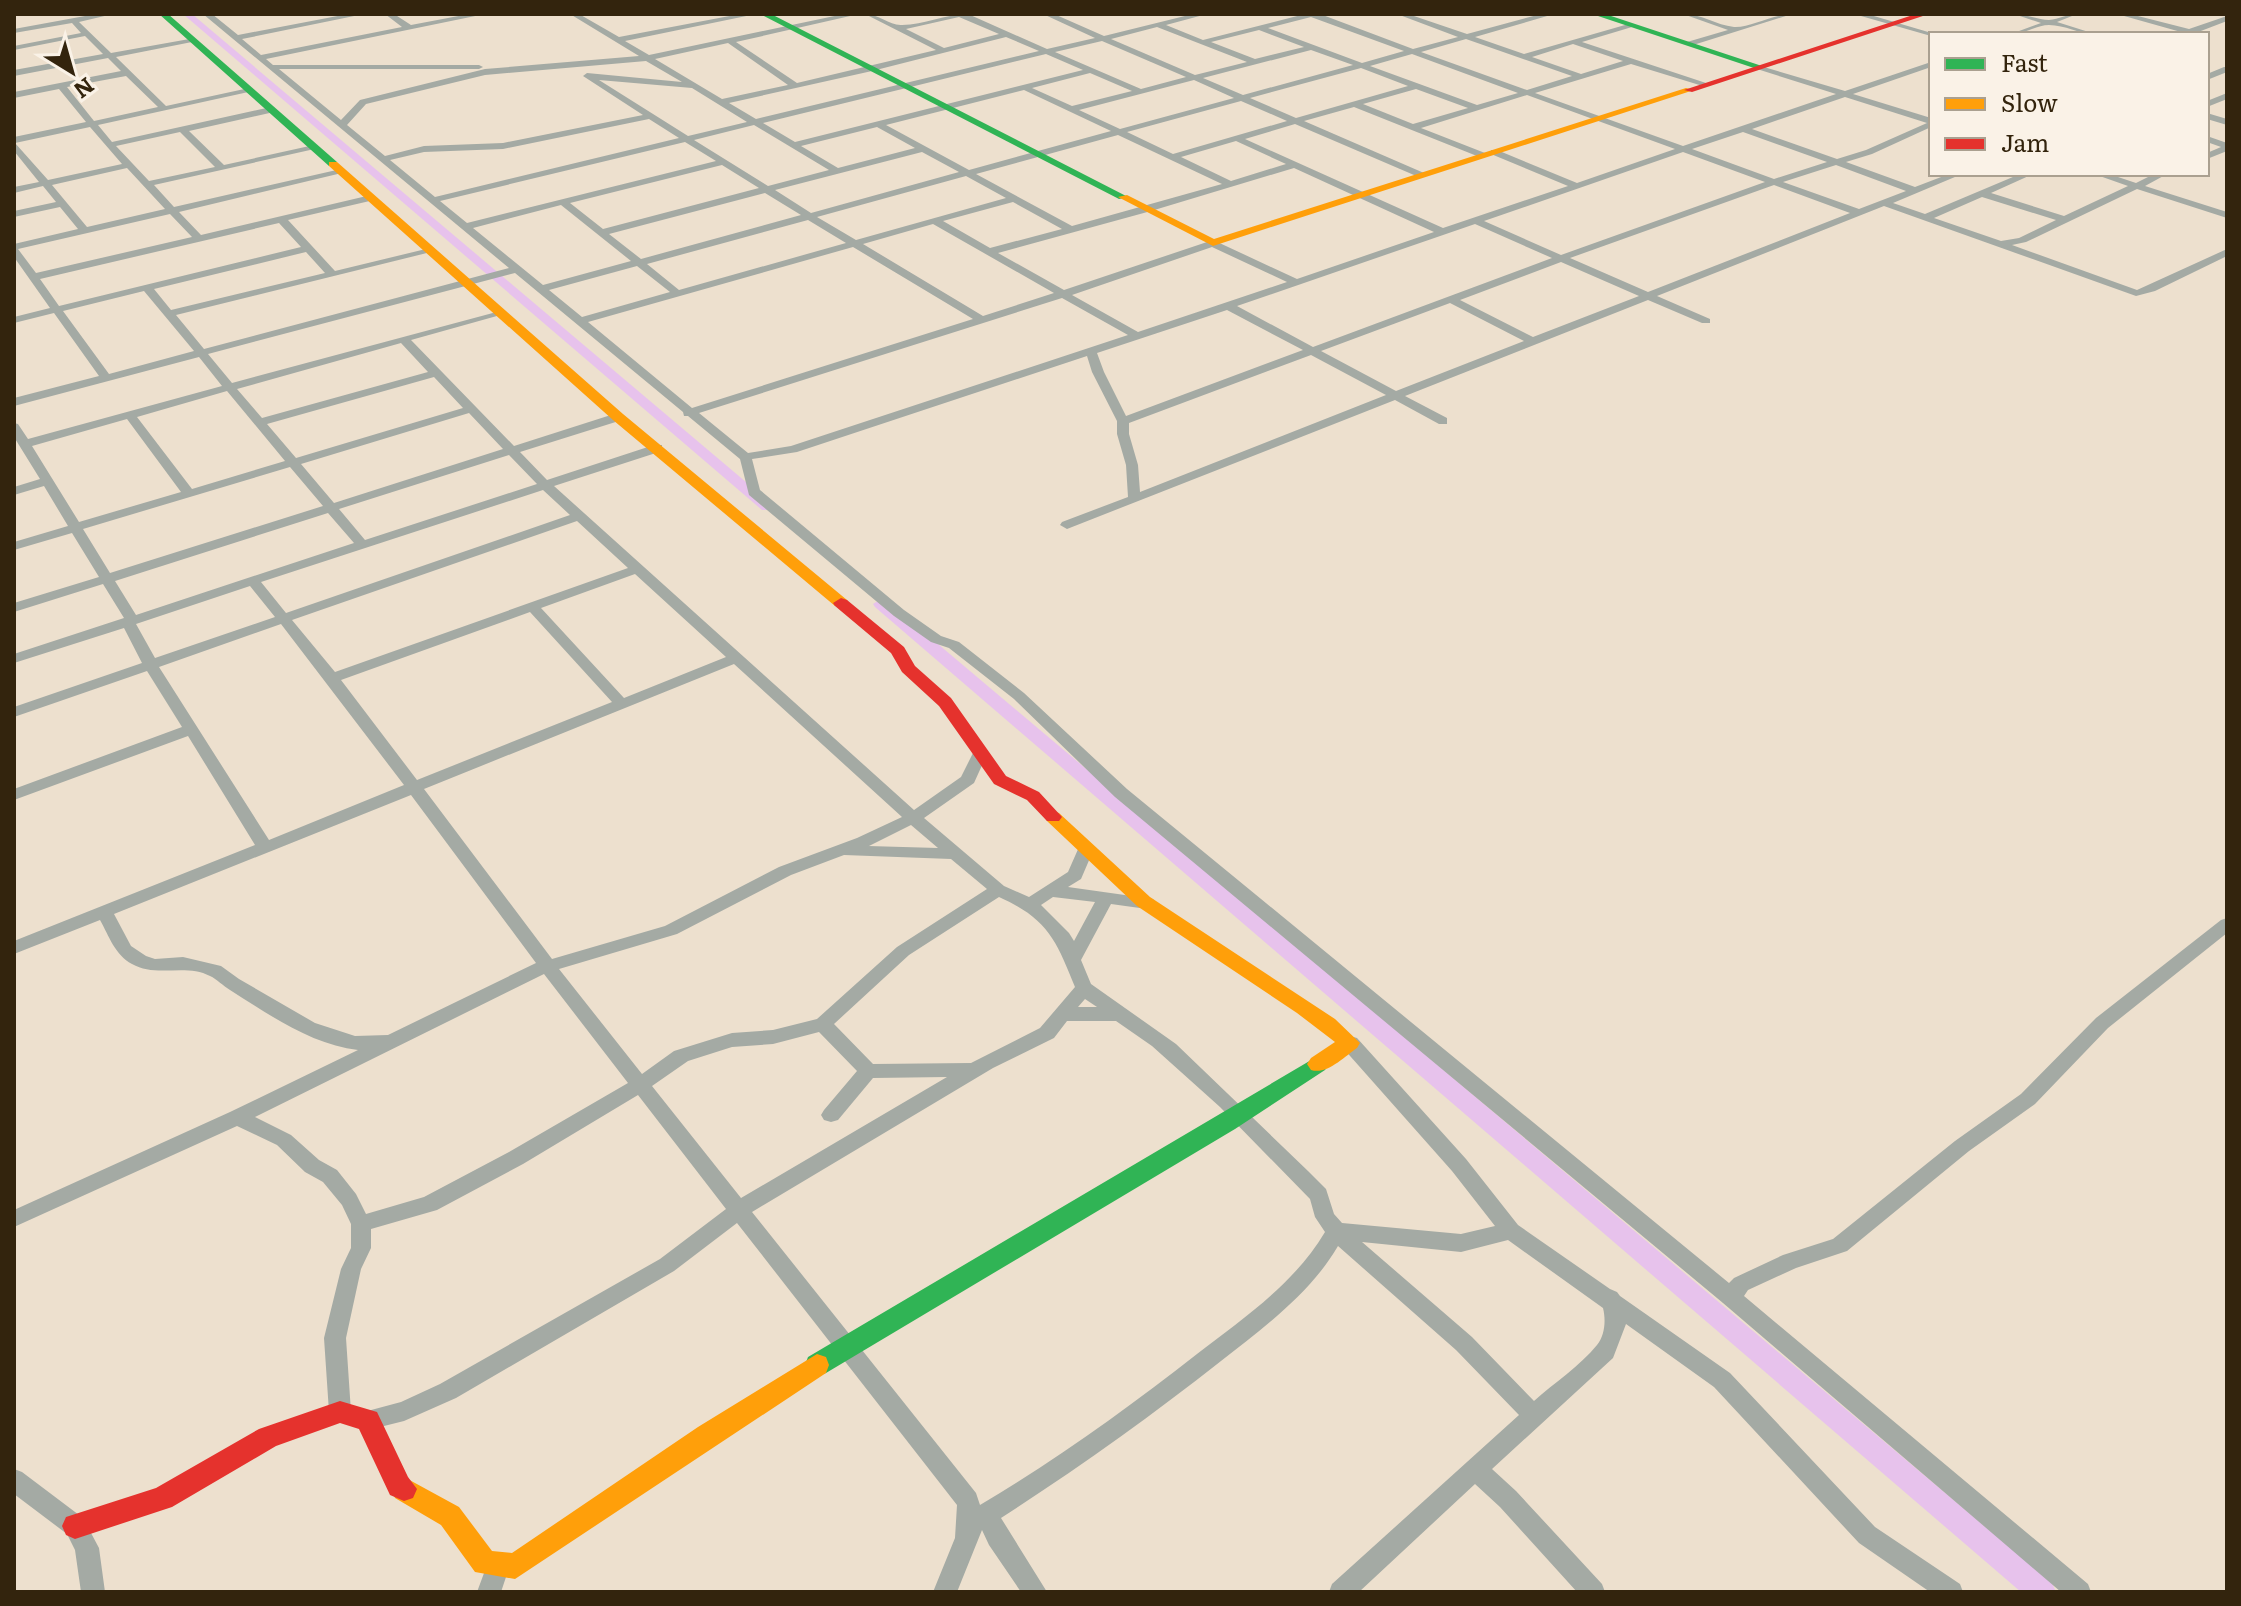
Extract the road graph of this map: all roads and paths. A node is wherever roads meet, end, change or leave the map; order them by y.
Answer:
1 (109, 14) edge
2 (163, 14) edge
3 (207, 14) edge
4 (308, 14) edge
5 (360, 14) edge
6 (389, 14) edge
7 (481, 14) edge
8 (574, 14) edge
9 (752, 14) edge
10 (764, 14) edge
11 (855, 14) edge
12 (869, 14) edge
13 (962, 14) edge
14 (1047, 14) edge
15 (1203, 14) edge
16 (1312, 14) edge
17 (1401, 14) edge
18 (1432, 14) edge
19 (1550, 14) edge
20 (1596, 14) edge
21 (1687, 14) edge
22 (1785, 14) edge
23 (1858, 14) edge
24 (1925, 14) edge
25 (2018, 14) edge
26 (2073, 14) edge
27 (2121, 14) edge
28 (2227, 18) edge
29 (1413, 19) junction
30 (73, 20) junction
31 (319, 22) junction
32 (2048, 22) junction
33 (1895, 24) junction
34 (1158, 25) junction
35 (1629, 25) junction
36 (409, 28) junction
37 (1260, 28) junction
38 (793, 29) junction
39 (897, 29) junction
40 (1737, 30) junction
41 (14, 31) edge
42 (2020, 32) edge
43 (2084, 32) edge
44 (2184, 32) edge
45 (2190, 32) edge
46 (1929, 33) edge
47 (86, 34) junction
48 (1006, 35) junction
49 (1467, 37) junction
50 (235, 38) junction
51 (1104, 38) junction
52 (192, 40) junction
53 (617, 40) junction
54 (730, 41) junction
55 (1572, 41) junction
56 (1203, 42) junction
57 (1690, 44) junction
58 (1313, 47) junction
59 (14, 48) edge
60 (943, 51) junction
61 (1046, 52) junction
62 (1414, 52) junction
63 (108, 55) junction
64 (262, 57) junction
65 (1522, 57) junction
66 (648, 58) junction
67 (1631, 61) junction
68 (1255, 62) junction
69 (1360, 65) junction
70 (1929, 65) edge
71 (272, 67) junction
72 (1760, 67) junction
73 (516, 68) junction
74 (872, 69) junction
75 (1089, 71) junction
76 (14, 73) edge
77 (126, 73) junction
78 (587, 76) junction
79 (1580, 76) junction
80 (1195, 78) junction
81 (794, 85) junction
82 (1703, 85) junction
83 (61, 86) junction
84 (695, 86) junction
85 (1417, 86) junction
86 (908, 87) junction
87 (1024, 87) junction
88 (249, 91) junction
89 (1141, 92) junction
90 (1528, 94) junction
91 (1845, 94) junction
92 (14, 95) edge
93 (1241, 98) junction
94 (721, 102) junction
95 (1354, 104) junction
96 (164, 108) junction
97 (948, 108) junction
98 (1476, 108) junction
99 (1072, 109) junction
100 (271, 110) junction
101 (652, 116) junction
102 (1595, 119) junction
103 (754, 121) junction
104 (1295, 121) junction
105 (1929, 122) edge
106 (93, 123) junction
107 (878, 124) junction
108 (1929, 124) edge
109 (340, 125) junction
110 (1414, 127) junction
111 (1742, 128) junction
112 (182, 129) junction
113 (1119, 132) junction
114 (686, 138) junction
115 (1236, 138) junction
116 (14, 143) edge
117 (110, 145) junction
118 (795, 145) junction
119 (314, 148) junction
120 (921, 149) junction
121 (1678, 149) junction
122 (1488, 154) junction
123 (1041, 155) junction
124 (1172, 157) junction
125 (383, 159) junction
126 (723, 162) junction
127 (1836, 163) junction
128 (129, 165) junction
129 (1294, 165) junction
130 (222, 168) junction
131 (341, 172) junction
132 (838, 172) junction
133 (967, 173) junction
134 (1421, 175) junction
135 (1952, 176) edge
136 (2024, 176) edge
137 (2105, 176) edge
138 (2157, 176) edge
139 (1776, 181) junction
140 (45, 183) junction
141 (147, 184) junction
142 (1230, 184) junction
143 (1576, 186) junction
144 (2134, 186) junction
145 (14, 190) edge
146 (770, 190) junction
147 (1916, 191) junction
148 (1360, 194) junction
149 (1983, 194) junction
150 (371, 198) junction
151 (1015, 198) junction
152 (434, 200) junction
153 (563, 202) junction
154 (1884, 203) junction
155 (62, 204) junction
156 (1148, 209) junction
157 (172, 211) junction
158 (1860, 213) junction
159 (14, 214) edge
160 (2227, 215) edge
161 (809, 216) junction
162 (1925, 218) junction
163 (281, 219) junction
164 (2065, 220) junction
165 (935, 221) junction
166 (1475, 221) junction
167 (467, 226) junction
168 (1070, 229) junction
169 (85, 231) junction
170 (603, 232) junction
171 (1443, 232) junction
172 (198, 238) junction
173 (1213, 243) junction
174 (856, 244) junction
175 (2001, 245) junction
176 (309, 248) junction
177 (14, 249) edge
178 (430, 251) junction
179 (988, 252) junction
180 (2227, 252) edge
181 (1562, 258) junction
182 (639, 262) junction
183 (518, 269) junction
184 (332, 274) junction
185 (34, 277) junction
186 (473, 280) junction
187 (1295, 282) junction
188 (147, 288) junction
189 (542, 289) junction
190 (677, 293) junction
191 (1063, 294) junction
192 (1646, 294) junction
193 (1450, 299) junction
194 (1228, 306) junction
195 (58, 310) junction
196 (500, 312) junction
197 (168, 314) junction
198 (14, 320) edge
199 (982, 320) junction
200 (580, 321) junction
201 (1706, 321) dead end
202 (1135, 335) junction
203 (403, 339) junction
204 (1532, 341) junction
205 (1091, 350) junction
206 (1312, 351) junction
207 (200, 353) junction
208 (436, 373) junction
209 (106, 378) junction
210 (229, 388) junction
211 (1396, 394) junction
212 (14, 402) edge
213 (471, 409) junction
214 (688, 413) junction
215 (130, 415) junction
216 (618, 417) junction
217 (1123, 421) junction
218 (1443, 421) dead end
219 (258, 423) junction
220 (14, 427) edge
221 (25, 444) junction
222 (658, 448) junction
223 (511, 451) junction
224 (745, 457) junction
225 (291, 463) junction
226 (48, 481) junction
227 (545, 485) junction
228 (14, 491) edge
229 (189, 494) junction
230 (1134, 497) junction
231 (328, 508) junction
232 (579, 516) junction
233 (1067, 525) dead end
234 (76, 527) junction
235 (362, 545) junction
236 (14, 546) edge
237 (637, 569) junction
238 (108, 579) junction
239 (253, 581) junction
240 (532, 606) junction
241 (14, 608) edge
242 (286, 619) junction
243 (130, 621) junction
244 (736, 658) junction
245 (14, 659) edge
246 (151, 665) junction
247 (332, 678) junction
248 (622, 704) junction
249 (14, 712) edge
250 (191, 729) junction
251 (980, 752) junction
252 (416, 789) junction
253 (14, 795) edge
254 (913, 818) junction
255 (265, 847) junction
256 (841, 850) junction
257 (1085, 851) junction
258 (955, 854) junction
259 (998, 890) junction
260 (1052, 891) junction
261 (1106, 898) junction
262 (1147, 903) junction
263 (1030, 904) junction
264 (104, 912) junction
265 (2227, 924) edge
266 (14, 948) edge
267 (1072, 960) junction
268 (549, 965) junction
269 (1084, 988) junction
270 (1064, 1014) junction
271 (1117, 1014) junction
272 (823, 1024) junction
273 (397, 1038) junction
274 (1350, 1043) junction
275 (975, 1070) junction
276 (868, 1071) junction
277 (640, 1085) junction
278 (831, 1115) dead end
279 (1239, 1115) junction
280 (237, 1117) junction
281 (739, 1210) junction
282 (14, 1219) edge
283 (361, 1224) junction
284 (1336, 1231) junction
285 (1511, 1231) junction
286 (1730, 1297) junction
287 (1610, 1298) junction
288 (846, 1347) junction
289 (340, 1412) junction
290 (1534, 1417) junction
291 (368, 1420) junction
292 (1476, 1470) junction
293 (14, 1480) edge
294 (980, 1518) junction
295 (75, 1526) junction
296 (498, 1565) junction
297 (93, 1592) edge
298 (489, 1592) edge
299 (945, 1592) edge
300 (1035, 1592) edge
301 (1341, 1592) edge
302 (1593, 1592) edge
303 (1951, 1592) edge
304 (2079, 1592) edge

1 - 30 street
2 - 52 street
3 - 50 street
4 - 31 street
5 - 31 street
6 - 36 street
7 - 36 street
8 - 53 street
9 - 53 street
10 - 38 street
11 - 38 street
12 - 39 street
13 - 39 street
13 - 48 street
14 - 51 street
15 - 34 street
16 - 37 street
16 - 62 street
17 - 29 street
18 - 29 street
19 - 49 street
20 - 35 street
21 - 40 street
22 - 40 street
23 - 33 street
24 - 33 street
25 - 32 street
26 - 32 street
27 - 44 street
28 - 45 street
29 - 49 street
30 - 41 street
30 - 47 street
31 - 50 street
32 - 42 street
32 - 43 street
33 - 46 street
33 - 72 street
34 - 51 street
34 - 56 street
35 - 55 street
35 - 57 street
36 - 64 street
37 - 56 street
37 - 58 street
38 - 54 street
38 - 74 street
39 - 60 street
40 - 57 street
47 - 59 street
47 - 63 street
48 - 60 street
48 - 61 street
49 - 62 street
49 - 65 street
50 - 64 street
51 - 61 street
51 - 80 street
52 - 63 street
52 - 88 street
53 - 66 street
54 - 66 street
54 - 81 street
55 - 65 street
55 - 67 street
56 - 68 street
57 - 72 street
58 - 68 street
58 - 69 street
60 - 74 street
61 - 75 street
61 - 86 street
62 - 69 street
62 - 90 street
63 - 76 street
63 - 77 street
64 - 71 street
65 - 79 street
66 - 73 street
66 - 84 street
67 - 79 street
67 - 82 street
68 - 80 street
69 - 85 street
69 - 93 street
70 - 91 street
71 - 73 street
71 - 109 street
72 - 82 street
72 - 91 street
73 - 78 street
73 - 109 street
74 - 81 street
74 - 86 street
75 - 87 street
75 - 89 street
77 - 83 street
77 - 96 street
78 - 84 street
78 - 101 street
79 - 90 street
80 - 89 street
80 - 93 street
81 - 94 street
82 - 102 street
83 - 92 street
83 - 106 street
84 - 94 street
85 - 95 street
85 - 98 street
86 - 97 street
86 - 103 street
87 - 97 street
87 - 99 street
88 - 96 street
88 - 100 street
89 - 99 street
90 - 98 street
90 - 102 street
91 - 105 street
91 - 111 street
93 - 104 street
93 - 113 street
94 - 103 street
95 - 104 street
95 - 110 street
96 - 106 street
97 - 107 street
97 - 123 street
98 - 110 street
99 - 113 street
100 - 112 street
100 - 119 street
101 - 114 street
101 - 125 street
102 - 121 street
102 - 122 street
103 - 114 street
103 - 118 street
104 - 115 street
104 - 134 street
106 - 116 street
106 - 117 street
107 - 118 street
107 - 120 street
108 - 127 street
109 - 125 street
110 - 122 street
111 - 121 street
111 - 127 street
112 - 117 street
112 - 130 street
113 - 123 street
113 - 124 street
114 - 126 street
114 - 152 street
115 - 124 street
115 - 129 street
116 - 140 street
117 - 128 street
118 - 132 street
119 - 130 street
119 - 131 street
120 - 132 street
120 - 133 street
121 - 139 street
121 - 143 street
122 - 134 street
122 - 143 street
123 - 133 street
123 - 156 street
124 - 142 street
125 - 152 street
126 - 146 street
126 - 153 street
127 - 139 street
127 - 147 street
128 - 140 street
128 - 141 street
129 - 142 street
129 - 148 street
130 - 141 street
131 - 150 street
131 - 157 street
132 - 146 street
133 - 151 street
133 - 161 street
134 - 148 street
135 - 147 street
136 - 149 street
137 - 144 street
138 - 144 street
139 - 158 street
139 - 181 street
140 - 145 street
140 - 155 street
141 - 157 street
142 - 156 street
143 - 166 street
144 - 160 street
144 - 164 street
146 - 161 street
146 - 170 street
147 - 154 street
148 - 171 street
148 - 173 street
149 - 162 street
149 - 164 street
150 - 163 street
150 - 178 street
151 - 165 street
151 - 168 street
152 - 167 street
153 - 167 street
153 - 170 street
154 - 158 street
154 - 162 street
155 - 159 street
155 - 169 street
156 - 168 street
156 - 173 street
157 - 169 street
157 - 172 street
158 - 192 street
161 - 174 street
161 - 182 street
162 - 175 street
163 - 172 street
163 - 176 street
164 - 175 street
165 - 174 street
165 - 179 street
166 - 171 street
166 - 181 street
167 - 183 street
168 - 179 street
169 - 177 street
170 - 182 street
171 - 187 street
172 - 185 street
173 - 187 street
173 - 191 street
174 - 190 street
174 - 199 street
175 - 180 street
176 - 184 street
176 - 188 street
177 - 185 street
178 - 184 street
178 - 186 street
179 - 191 street
181 - 192 street
181 - 193 street
182 - 189 street
182 - 190 street
183 - 186 street
183 - 189 street
184 - 197 street
185 - 195 street
186 - 196 street
186 - 207 street
187 - 194 street
188 - 195 street
188 - 197 street
189 - 200 street
190 - 200 street
191 - 199 street
191 - 202 street
192 - 201 street
192 - 204 street
193 - 204 street
193 - 206 street
194 - 202 street
194 - 206 street
195 - 198 street
195 - 209 street
196 - 203 street
196 - 216 street
197 - 207 street
199 - 214 street
200 - 214 street
202 - 205 street
203 - 208 street
203 - 210 street
204 - 211 street
205 - 217 street
205 - 224 street
206 - 211 street
206 - 217 street
207 - 209 street
207 - 210 street
208 - 213 street
208 - 219 street
209 - 212 street
210 - 215 street
210 - 219 street
211 - 218 street
211 - 230 street
213 - 223 street
213 - 225 street
214 - 224 street
215 - 221 street
215 - 229 street
216 - 222 street
216 - 223 street
217 - 230 street
219 - 225 street
220 - 221 street
221 - 226 street
222 - 227 street
222 - 251 street
223 - 227 street
223 - 231 street
224 - 286 street
225 - 229 street
225 - 231 street
226 - 228 street
226 - 234 street
227 - 232 street
227 - 235 street
229 - 234 street
230 - 233 street
231 - 235 street
231 - 238 street
232 - 237 street
232 - 242 street
234 - 236 street
234 - 238 street
235 - 239 street
237 - 240 street
237 - 244 street
238 - 241 street
238 - 243 street
239 - 242 street
239 - 243 street
240 - 247 street
240 - 248 street
242 - 246 street
242 - 247 street
243 - 245 street
243 - 246 street
244 - 248 street
244 - 254 street
246 - 249 street
246 - 250 street
247 - 252 street
248 - 252 street
250 - 253 street
250 - 255 street
251 - 254 street
251 - 257 street
252 - 255 street
252 - 268 street
254 - 256 street
254 - 258 street
255 - 264 street
256 - 258 street
256 - 268 street
257 - 260 street
257 - 262 street
258 - 259 street
259 - 263 street
259 - 272 street
260 - 261 street
260 - 263 street
261 - 262 street
261 - 267 street
262 - 274 street
263 - 267 street
264 - 266 street
264 - 273 street
265 - 286 street
267 - 269 street
268 - 273 street
268 - 277 street
269 - 270 street
269 - 271 street
270 - 271 street
270 - 275 street
271 - 279 street
272 - 276 street
272 - 277 street
273 - 280 street
274 - 279 street
274 - 285 street
275 - 276 street
275 - 281 street
276 - 278 street
277 - 281 street
277 - 283 street
279 - 284 street
279 - 288 street
280 - 282 street
280 - 283 street
281 - 288 street
281 - 291 street
283 - 289 street
284 - 285 street
284 - 290 street
284 - 294 street
285 - 287 street
286 - 304 street
287 - 290 street
287 - 303 street
288 - 294 street
288 - 296 street
289 - 291 street
289 - 295 street
290 - 292 street
291 - 296 street
292 - 301 street
292 - 302 street
293 - 295 street
294 - 299 street
294 - 300 street
295 - 297 street
296 - 298 street

